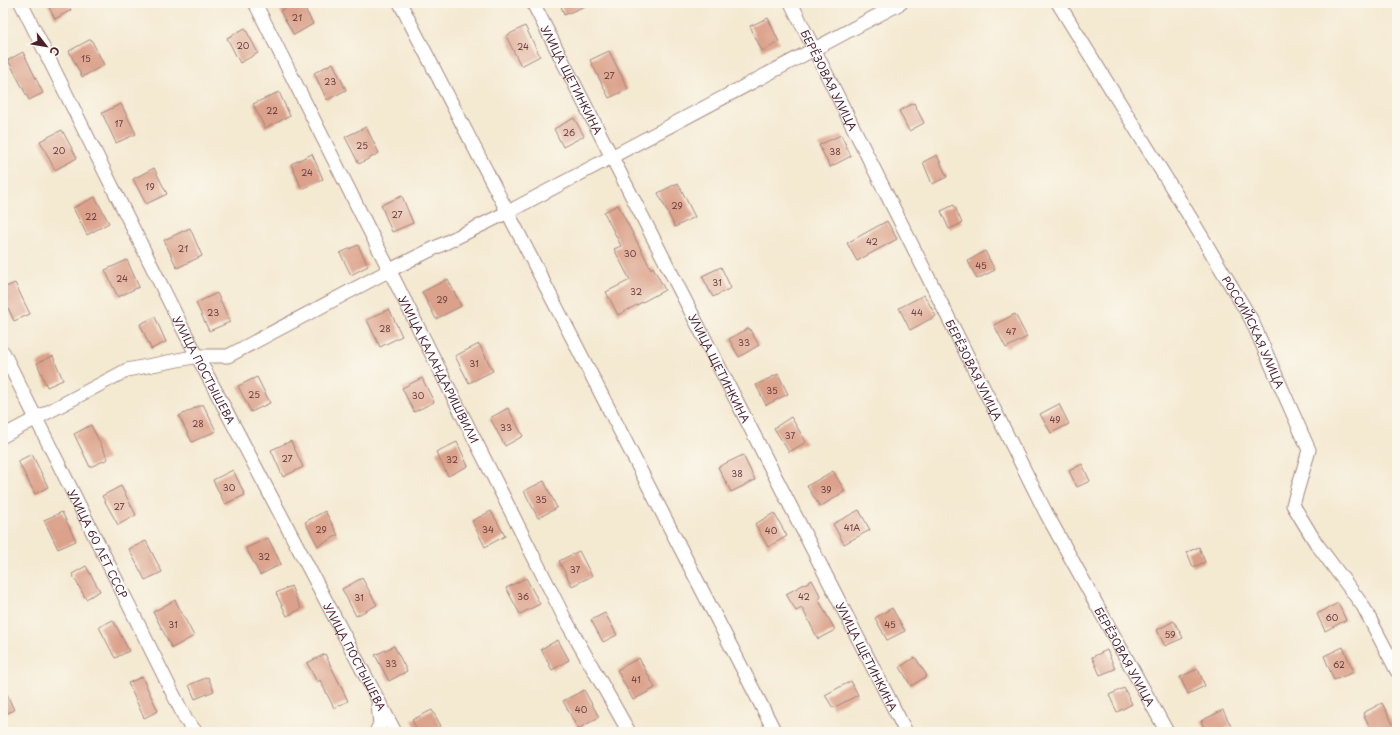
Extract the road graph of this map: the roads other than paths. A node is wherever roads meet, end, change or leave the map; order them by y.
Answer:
1 (21, 3) edge
2 (255, 3) edge
3 (400, 3) edge
4 (533, 3) edge
5 (791, 3) edge
6 (901, 3) edge
7 (1058, 3) edge
8 (814, 50) junction
9 (612, 156) junction
10 (508, 212) junction
11 (390, 270) junction
12 (3, 352) edge
13 (198, 356) junction
14 (36, 418) junction
15 (3, 436) edge
16 (1397, 671) edge
17 (378, 698) junction
18 (196, 732) edge
19 (376, 732) edge
20 (395, 732) edge
21 (629, 732) edge
22 (775, 732) edge
23 (906, 732) edge
24 (1167, 732) edge

1 - 13 street, УЛИЦА ПОСТЫШЕВА
2 - 11 street, УЛИЦА КАЛАНДАРИШВИЛИ
3 - 10 street
4 - 9 street, УЛИЦА ЩЕТИНКИНА
5 - 8 street, БЕРЁЗОВАЯ УЛИЦА
6 - 8 street
7 - 16 street, РОССИЙСКАЯ УЛИЦА
8 - 9 street
8 - 24 street, БЕРЁЗОВАЯ УЛИЦА
9 - 10 street
9 - 23 street, УЛИЦА ЩЕТИНКИНА
10 - 11 street
10 - 22 street
11 - 13 street
11 - 21 street, УЛИЦА КАЛАНДАРИШВИЛИ
12 - 14 street, УЛИЦА 60 ЛЕТ СССР
13 - 14 street
13 - 17 street, УЛИЦА ПОСТЫШЕВА
14 - 15 street
14 - 18 street, УЛИЦА 60 ЛЕТ СССР
17 - 19 street
17 - 20 street, УЛИЦА ПОСТЫШЕВА

